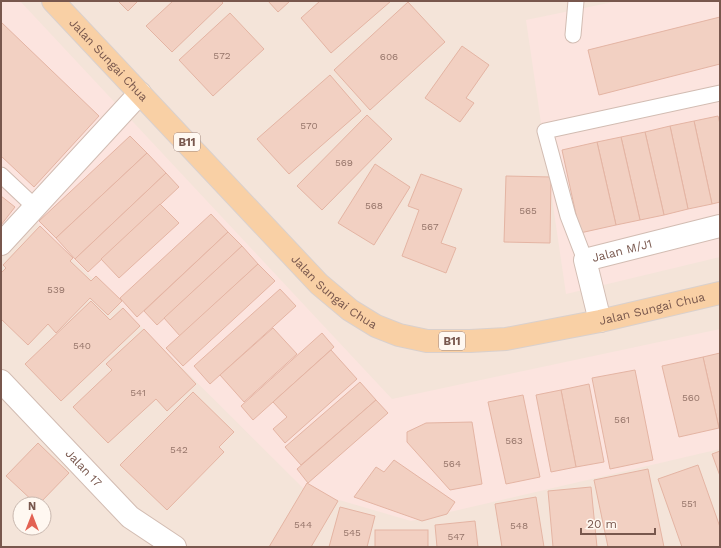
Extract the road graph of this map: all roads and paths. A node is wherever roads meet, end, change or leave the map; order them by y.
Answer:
1 (53, 1) edge
2 (576, 1) edge
3 (573, 35) dead end
4 (140, 92) junction
5 (720, 93) edge
6 (1, 175) edge
7 (35, 207) junction
8 (720, 226) edge
9 (1, 244) edge
10 (586, 260) junction
11 (720, 293) edge
12 (600, 321) junction
13 (1, 381) edge
14 (175, 547) edge

1 - 4 main road, Jalan Sungai Chua / B11
2 - 3 lane
4 - 7 street
4 - 12 main road, Jalan Sungai Chua / B11
5 - 10 lane
6 - 7 lane
7 - 9 street
8 - 10 street, Jalan M/J1
10 - 12 street, Jalan M/J1
11 - 12 main road, Jalan Sungai Chua / B11
13 - 14 street, Jalan 17

